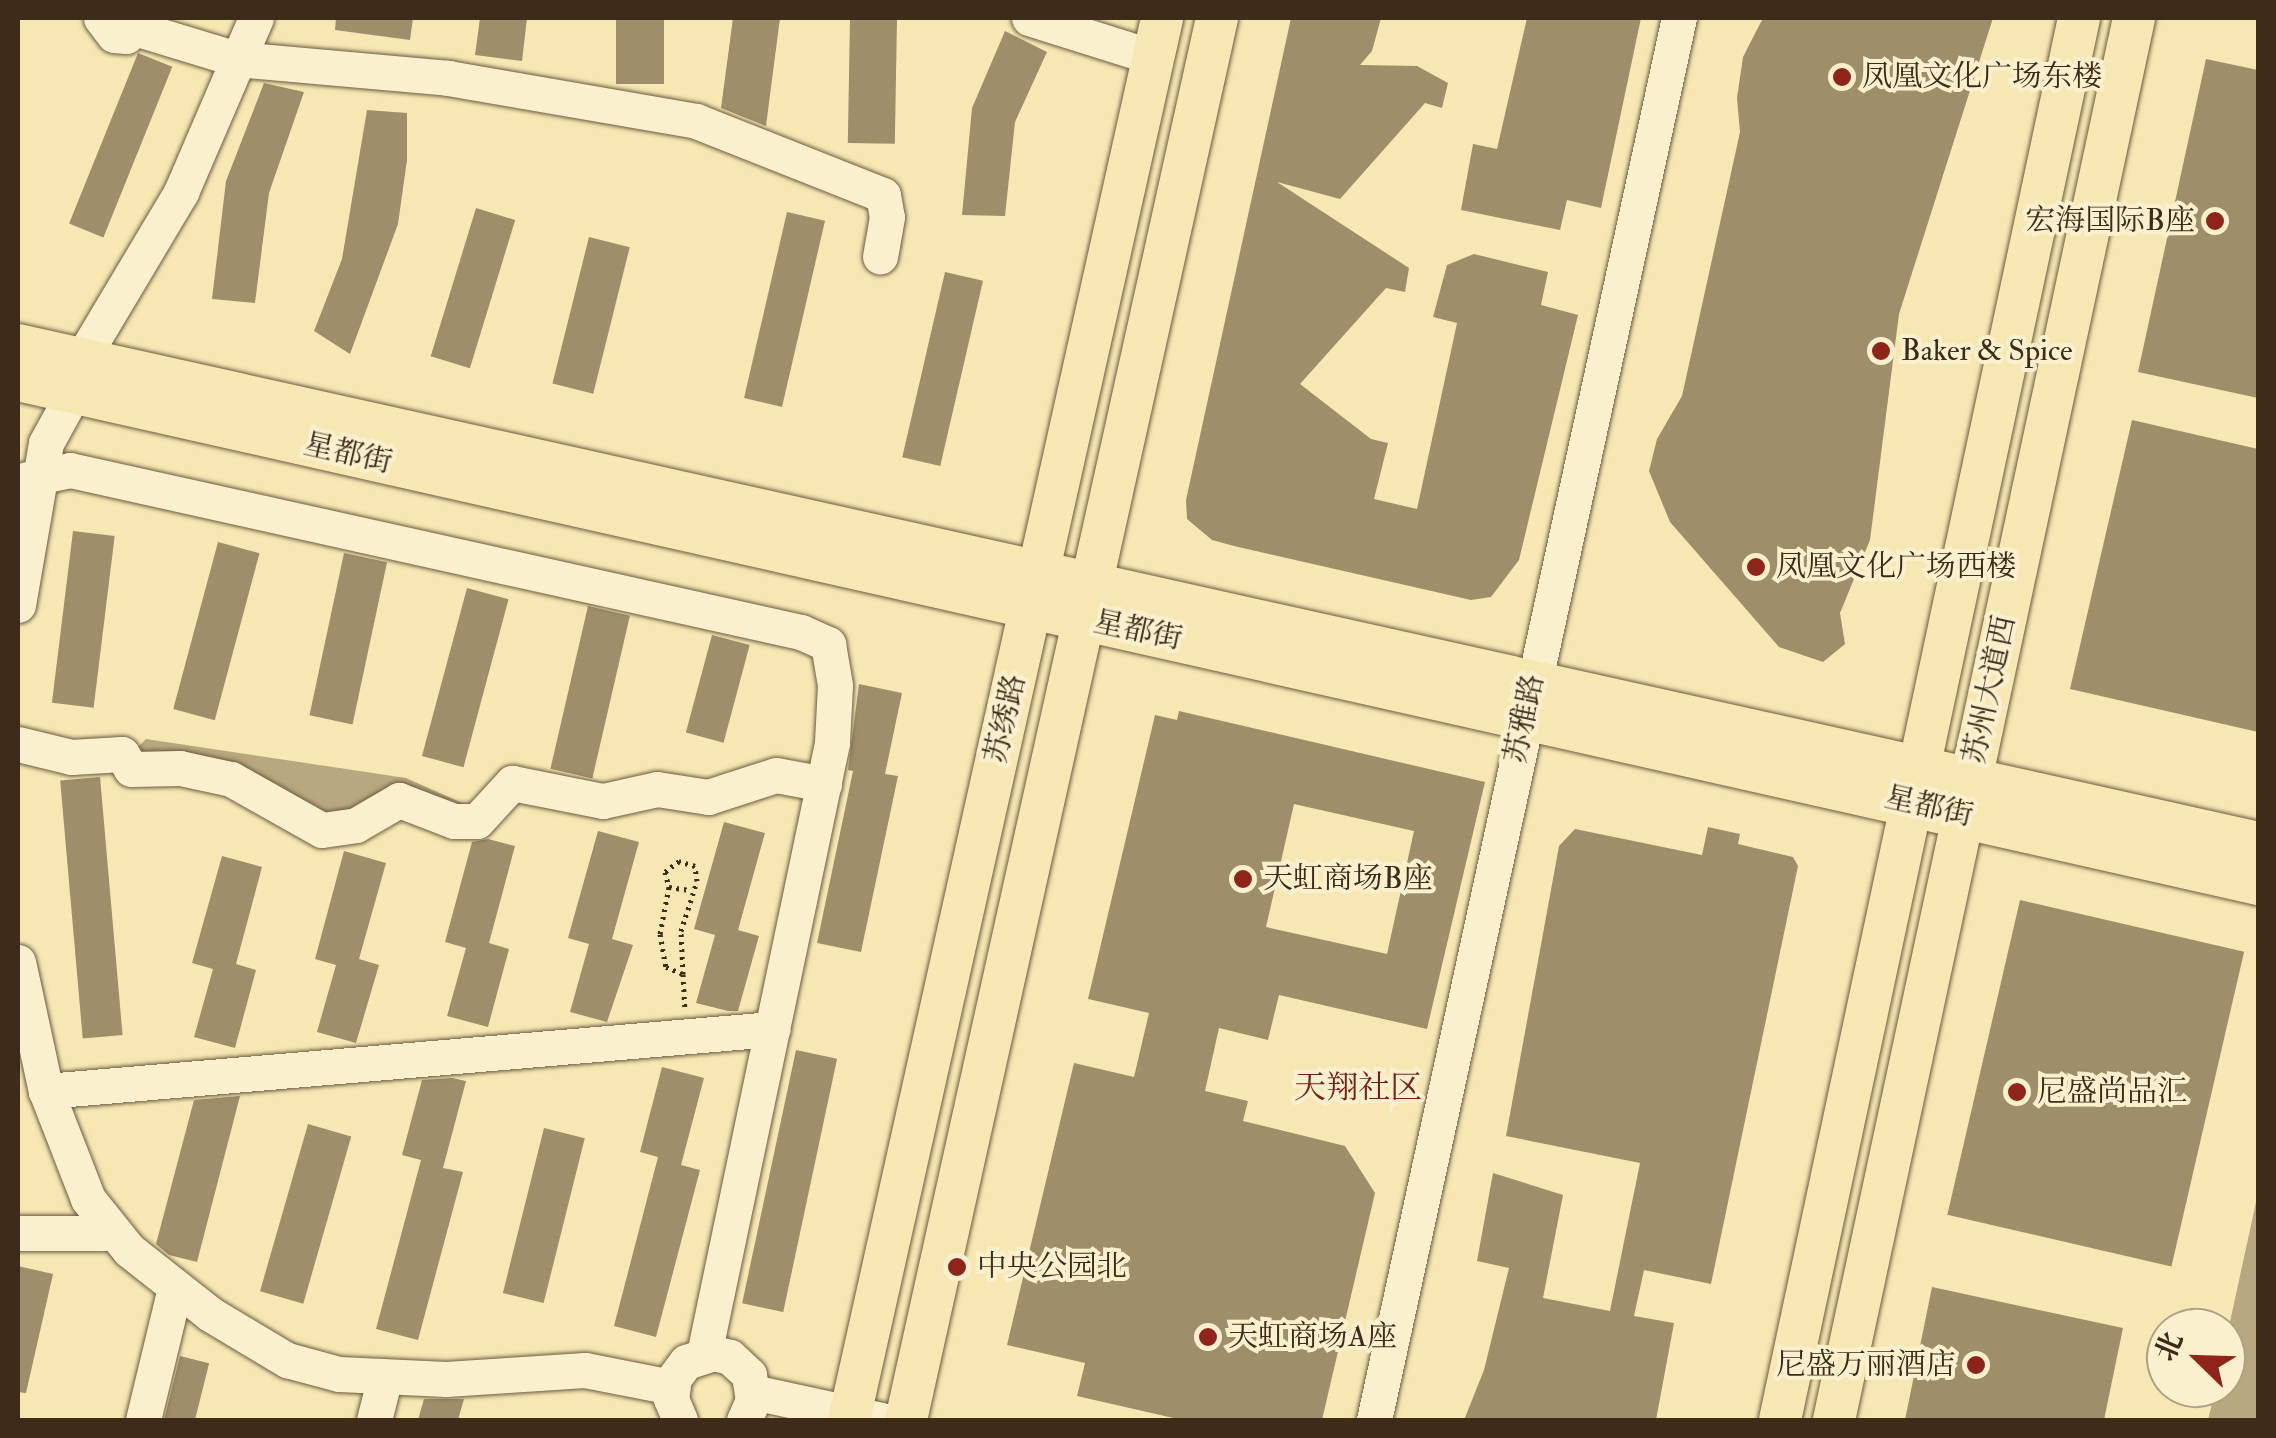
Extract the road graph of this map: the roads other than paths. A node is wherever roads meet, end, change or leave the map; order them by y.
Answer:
1 (101, 18) edge
2 (256, 18) edge
3 (1029, 18) edge
4 (1217, 18) edge
5 (1680, 18) edge
6 (2079, 18) edge
7 (2134, 18) edge
8 (140, 23) edge
9 (1158, 38) edge
10 (237, 58) junction
11 (880, 256) dead end
12 (18, 346) edge
13 (77, 376) junction
14 (18, 380) edge
15 (27, 491) edge
16 (1034, 591) junction
17 (1089, 603) junction
18 (18, 605) edge
19 (1529, 699) junction
20 (18, 744) edge
21 (824, 784) junction
22 (1916, 785) junction
23 (1967, 796) junction
24 (2258, 843) edge
25 (2258, 884) edge
26 (18, 962) edge
27 (772, 1030) junction
28 (46, 1091) junction
29 (18, 1232) edge
30 (111, 1233) junction
31 (175, 1288) junction
32 (704, 1354) junction
33 (385, 1377) junction
34 (676, 1404) edge
35 (754, 1412) edge
36 (861, 1418) edge
37 (143, 1420) edge
38 (374, 1420) edge
39 (906, 1420) edge
40 (1374, 1420) edge
41 (1780, 1420) edge
42 (1834, 1420) edge

1 - 8 street
2 - 10 street
3 - 9 street
4 - 17 main road, 苏绣路
5 - 19 street, 苏雅路
6 - 22 main road, 苏州大道西
7 - 23 main road, 苏州大道西
8 - 10 street
9 - 16 main road, 苏绣路
10 - 11 street
10 - 13 street
12 - 13 main road, 星都街
13 - 14 main road, 星都街
13 - 15 street
13 - 16 main road, 星都街
15 - 18 street
15 - 21 street
16 - 17 main road, 星都街
16 - 36 main road, 苏绣路
17 - 19 main road, 星都街
17 - 39 main road, 苏绣路
19 - 22 main road, 星都街
19 - 40 street, 苏雅路
20 - 21 street
21 - 27 street
22 - 23 main road, 星都街
22 - 41 main road, 苏州大道西
23 - 24 main road, 星都街
23 - 25 main road, 星都街
23 - 42 main road, 苏州大道西
26 - 28 street
27 - 28 street
27 - 32 street
28 - 30 street
29 - 30 street
30 - 31 street
31 - 33 street
31 - 37 street
32 - 34 street
32 - 35 street
33 - 34 street
33 - 38 street
35 - 36 street

